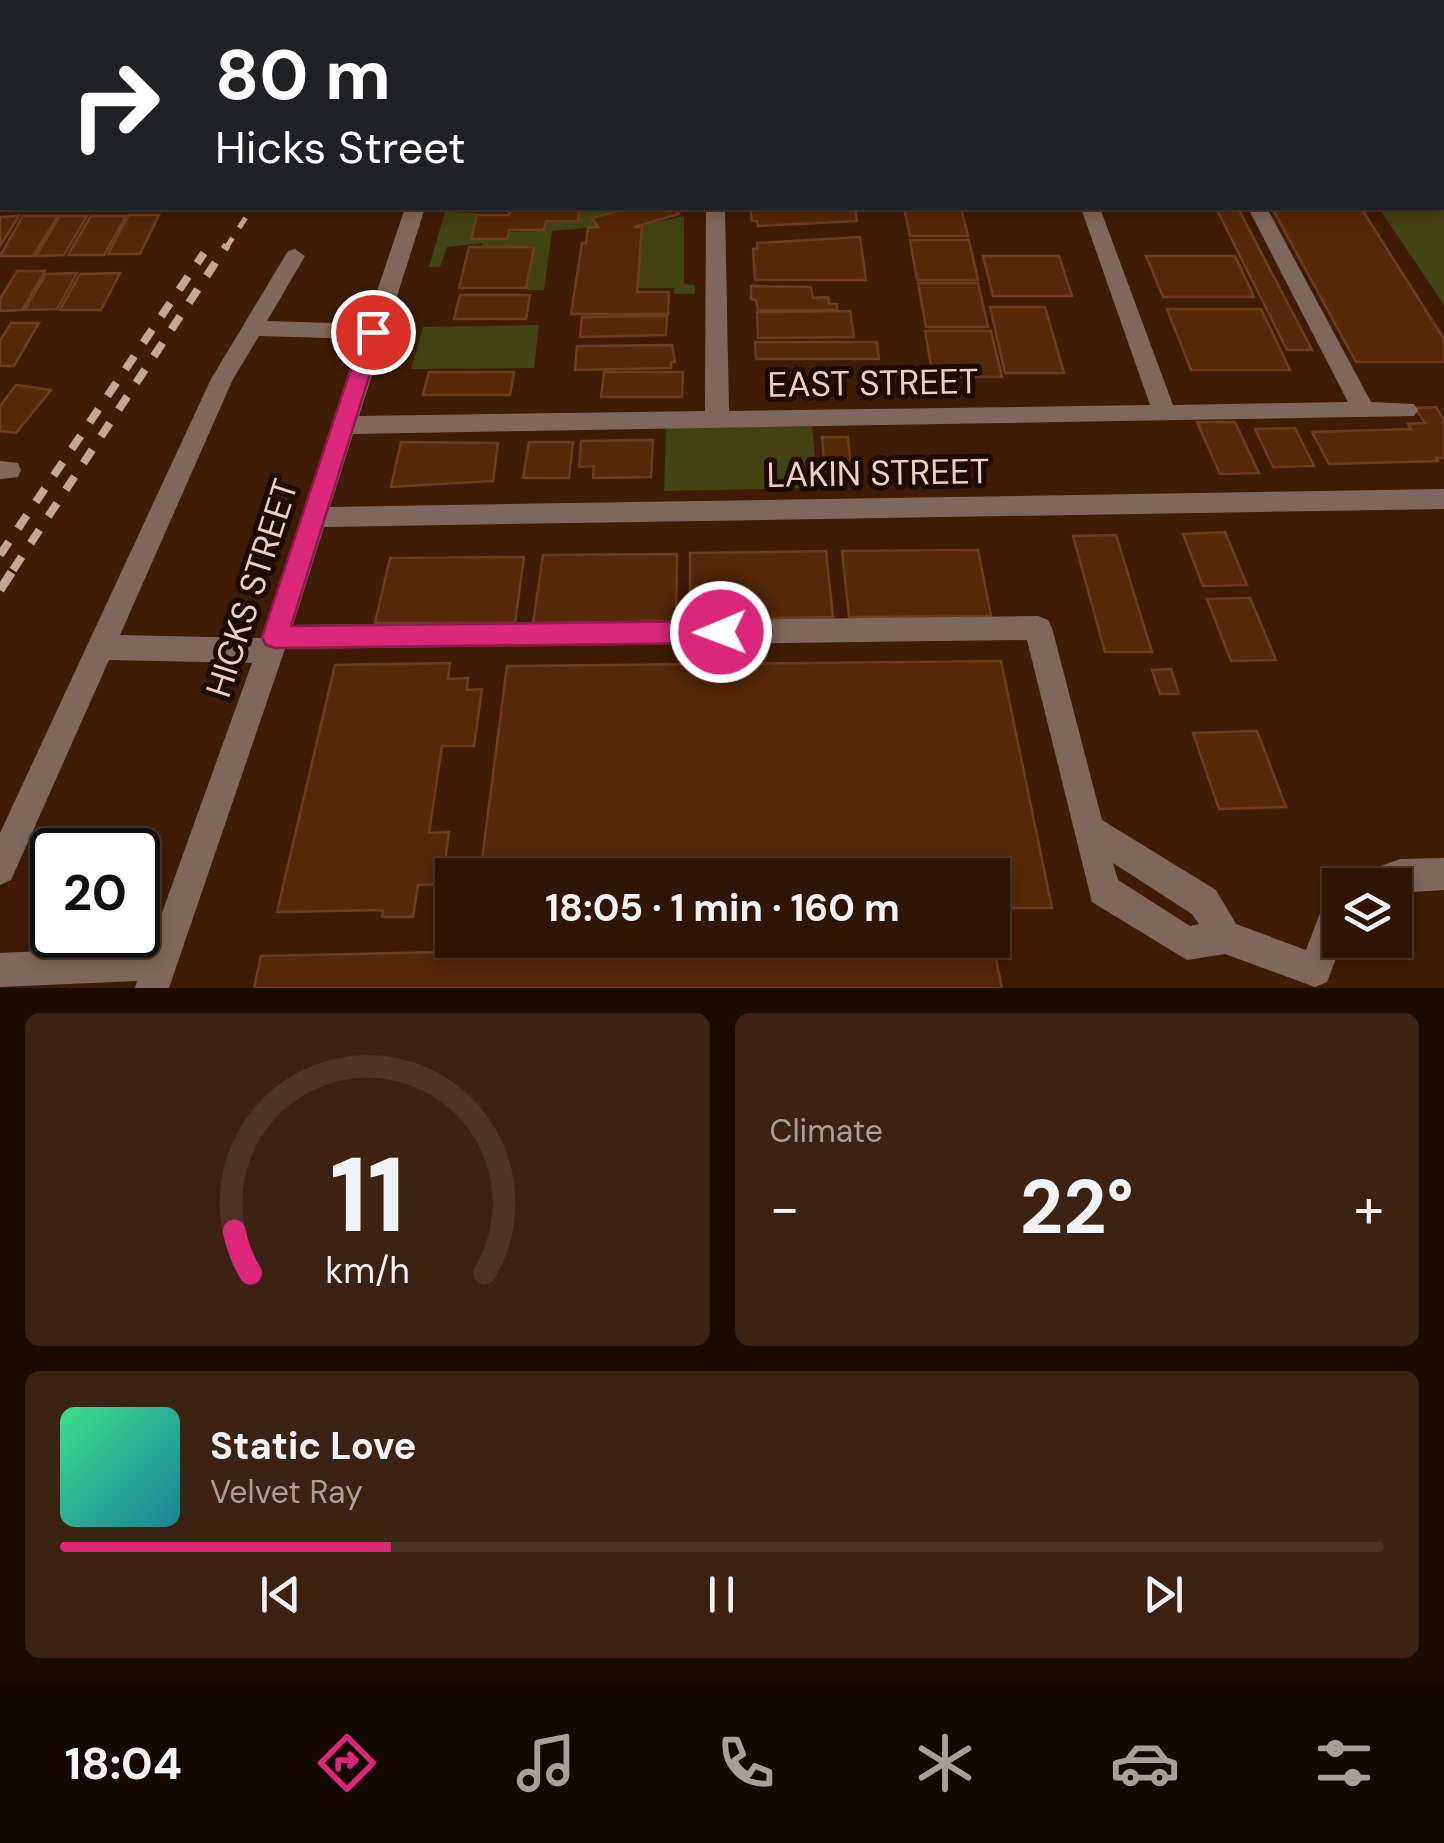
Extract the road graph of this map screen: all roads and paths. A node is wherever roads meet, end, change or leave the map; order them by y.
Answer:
1 (414, 210) edge
2 (716, 210) edge
3 (1091, 210) edge
4 (1259, 210) edge
5 (295, 256) dead end
6 (252, 328) junction
7 (373, 332) junction
8 (1364, 410) junction
9 (1406, 410) dead end
10 (1165, 414) junction
11 (717, 420) junction
12 (342, 425) junction
13 (1444, 500) edge
14 (312, 517) junction
15 (272, 644) junction
16 (98, 648) junction
17 (1088, 830) junction
18 (0, 869) edge
19 (1444, 874) edge
20 (1412, 875) edge
21 (1225, 937) junction
22 (0, 970) edge
23 (156, 976) edge
24 (1321, 979) edge

1 - 7 street, HICKS STREET
2 - 11 street
3 - 10 street
4 - 8 street
5 - 6 street
6 - 7 street
6 - 16 street
7 - 12 street, HICKS STREET
8 - 9 street, EAST STREET
8 - 10 street, EAST STREET
10 - 11 street, EAST STREET
11 - 12 street, EAST STREET
12 - 14 street, HICKS STREET
13 - 14 street, LAKIN STREET
14 - 15 street, HICKS STREET
15 - 16 street
15 - 17 street
15 - 23 street, HICKS STREET
16 - 18 street
17 - 21 street
17 - 21 street
19 - 20 street
21 - 24 street
22 - 23 street

